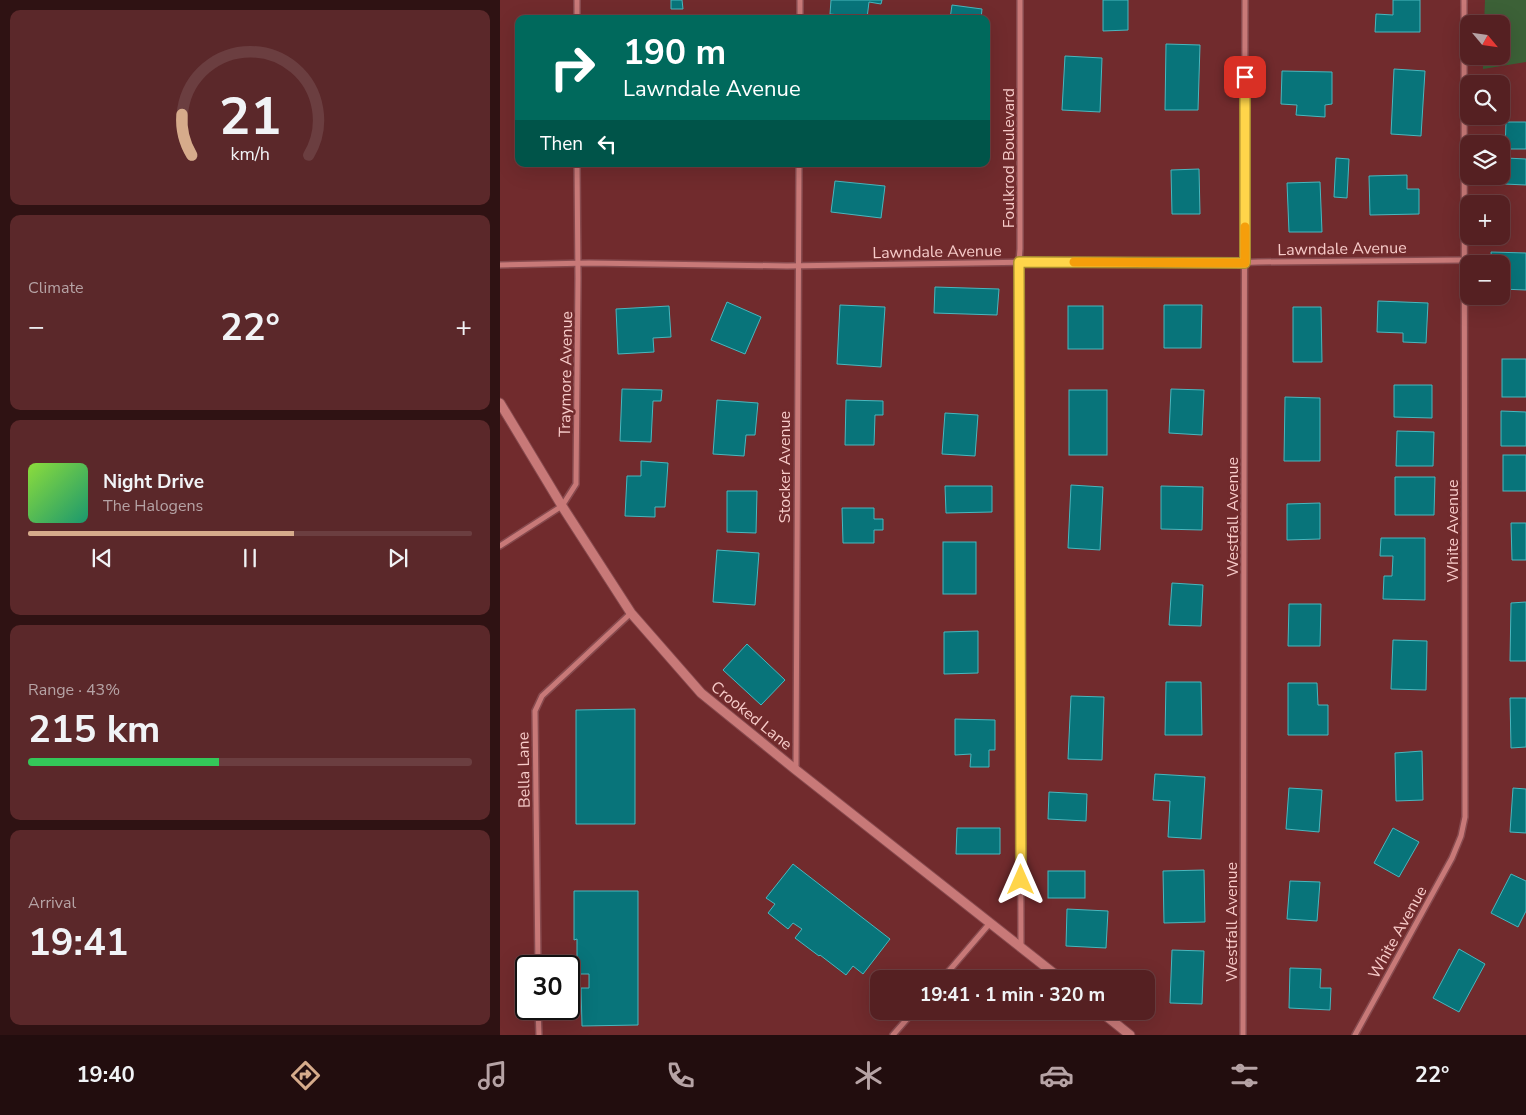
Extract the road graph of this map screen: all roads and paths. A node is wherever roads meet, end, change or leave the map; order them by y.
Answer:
1 (577, 0) edge
2 (800, 0) edge
3 (1020, 0) edge
4 (1245, 0) edge
5 (1464, 0) edge
6 (577, 15) edge
7 (800, 15) edge
8 (577, 167) edge
9 (799, 167) edge
10 (1464, 255) edge
11 (1460, 260) edge
12 (1019, 262) junction
13 (578, 263) junction
14 (1245, 263) junction
15 (500, 265) edge
16 (799, 266) junction
17 (1464, 305) edge
18 (500, 404) edge
19 (562, 506) junction
20 (500, 546) edge
21 (631, 613) junction
22 (796, 770) junction
23 (990, 922) junction
24 (1021, 947) junction
25 (538, 955) edge
26 (950, 970) edge
27 (1049, 970) edge
28 (538, 1020) edge
29 (906, 1020) edge
30 (1111, 1020) edge
31 (539, 1035) edge
32 (893, 1035) edge
33 (1130, 1035) edge
34 (1243, 1035) edge
35 (1355, 1035) edge

1 - 6 street
2 - 7 street
3 - 12 street, Foulkrod Boulevard
4 - 14 street, Westfall Avenue
5 - 10 street, White Avenue
8 - 13 street, Traymore Avenue
9 - 16 street, Stocker Avenue
11 - 14 street, Lawndale Avenue
12 - 14 street, Lawndale Avenue
12 - 16 street, Lawndale Avenue
12 - 24 street, Foulkrod Boulevard
13 - 15 street, Lawndale Avenue
13 - 16 street, Lawndale Avenue
13 - 19 street, Traymore Avenue
14 - 34 street, Westfall Avenue
16 - 22 street, Stocker Avenue
17 - 35 street, White Avenue
18 - 19 street, Crooked Lane
19 - 20 street, Traymore Avenue
19 - 21 street, Crooked Lane
21 - 22 street, Crooked Lane
21 - 25 street, Bella Lane
22 - 23 street, Crooked Lane
23 - 24 street, Crooked Lane
23 - 26 street
24 - 27 street, Crooked Lane
28 - 31 street
29 - 32 street
30 - 33 street

